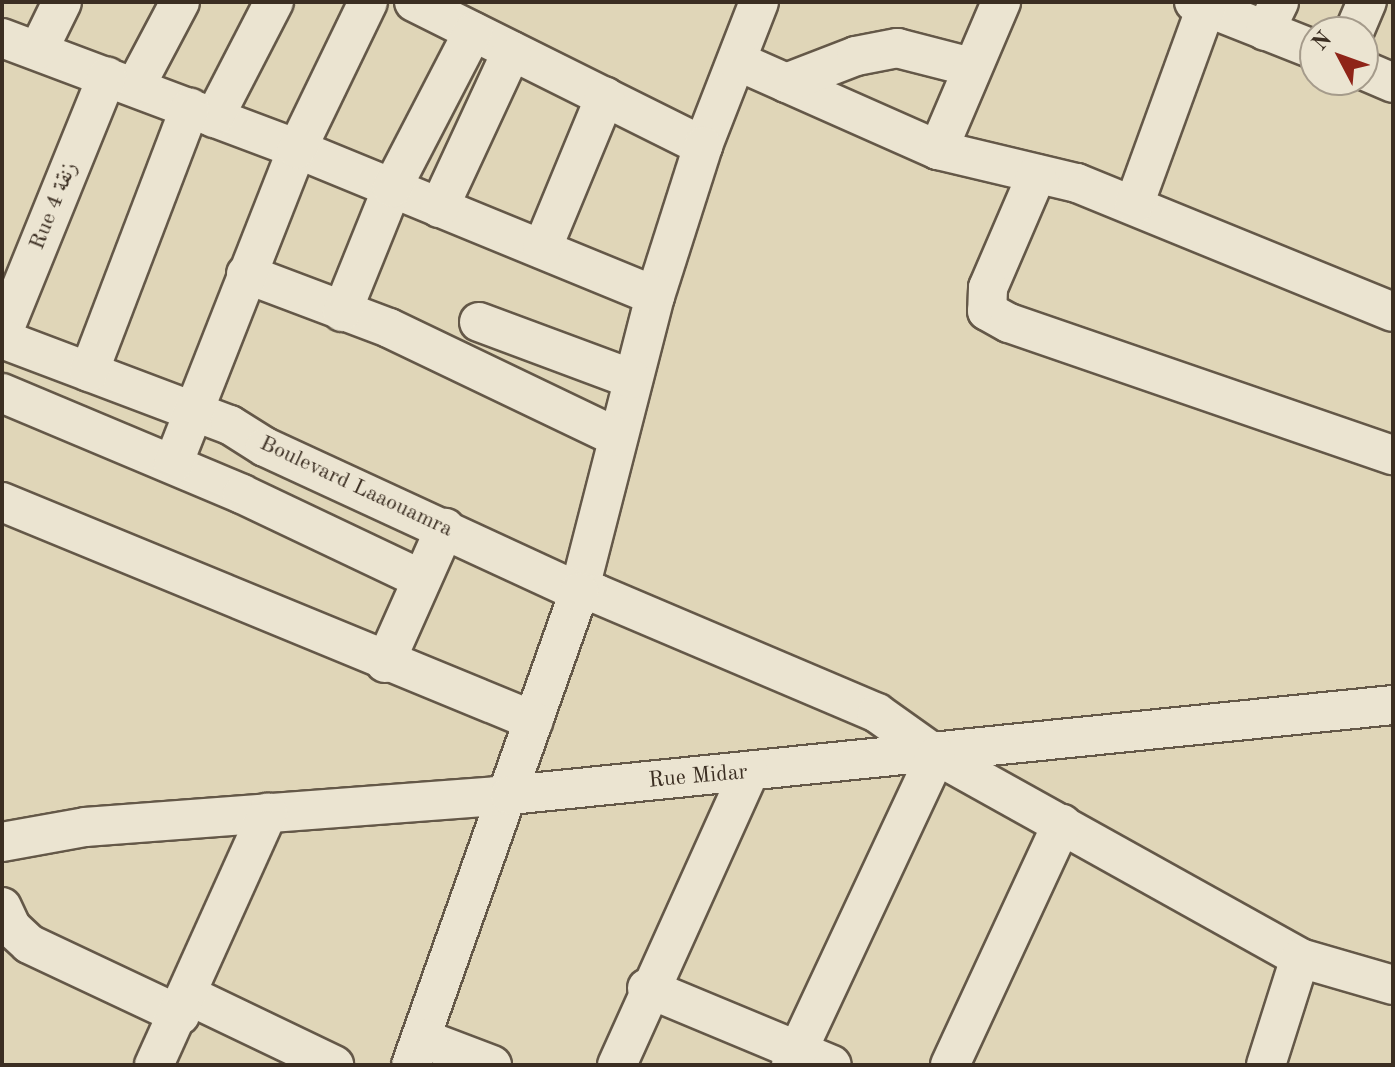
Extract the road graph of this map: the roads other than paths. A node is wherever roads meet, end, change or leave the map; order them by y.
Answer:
1 (62, 2) edge
2 (180, 2) edge
3 (274, 2) edge
4 (368, 2) edge
5 (414, 2) edge
6 (759, 2) edge
7 (1001, 2) edge
8 (1200, 4) edge
9 (1272, 17) edge
10 (473, 32) junction
11 (2, 38) edge
12 (1299, 38) edge
13 (39, 49) junction
14 (512, 51) junction
15 (737, 61) junction
16 (971, 67) junction
17 (121, 82) junction
18 (786, 83) junction
19 (605, 97) junction
20 (202, 113) junction
21 (703, 146) junction
22 (297, 149) junction
23 (938, 150) junction
24 (1037, 174) junction
25 (392, 188) junction
26 (1134, 205) junction
27 (439, 208) junction
28 (542, 249) junction
29 (246, 274) junction
30 (655, 296) junction
31 (1389, 299) edge
32 (342, 312) junction
33 (479, 322) dead end
34 (2, 337) edge
35 (76, 367) junction
36 (632, 379) junction
37 (2, 393) edge
38 (44, 410) junction
39 (194, 410) junction
40 (616, 437) junction
41 (265, 447) junction
42 (1393, 455) edge
43 (173, 464) junction
44 (242, 494) junction
45 (2, 502) edge
46 (445, 528) junction
47 (421, 579) junction
48 (579, 592) junction
49 (385, 663) junction
50 (1393, 705) edge
51 (534, 721) junction
52 (936, 755) junction
53 (749, 772) junction
54 (510, 795) junction
55 (268, 813) junction
56 (1062, 824) junction
57 (2, 842) edge
58 (2, 907) edge
59 (1300, 958) junction
60 (1393, 985) edge
61 (647, 988) junction
62 (185, 1005) junction
63 (416, 1051) edge
64 (794, 1058) edge
65 (154, 1065) edge
66 (334, 1065) edge
67 (492, 1065) edge
68 (617, 1065) edge
69 (832, 1065) edge
70 (950, 1065) edge
71 (1266, 1065) edge

1 - 13 street
2 - 17 street, Rue 4 زنقة
3 - 20 street
4 - 22 street
5 - 10 street
6 - 15 street
7 - 16 street
8 - 9 street
8 - 26 street
9 - 12 street
10 - 14 street
10 - 25 street
11 - 13 street
13 - 17 street
14 - 19 street
14 - 27 street
15 - 18 street
15 - 21 street
16 - 18 street
16 - 23 street
17 - 20 street
17 - 34 street, Rue 4 زنقة
18 - 23 street
19 - 21 street
19 - 28 street
20 - 22 street
20 - 35 street
21 - 30 street
22 - 25 street
22 - 29 street
23 - 24 street
24 - 26 street
24 - 42 street
25 - 27 street
25 - 32 street
26 - 31 street
27 - 28 street
28 - 30 street
29 - 32 street
29 - 39 street
30 - 36 street
32 - 40 street
33 - 36 street
34 - 35 street, Boulevard Laaouamra
35 - 38 street
35 - 39 street, Boulevard Laaouamra
36 - 40 street
37 - 38 street
38 - 43 street
39 - 41 street, Boulevard Laaouamra
39 - 43 street
40 - 48 street
41 - 44 street
41 - 46 street, Boulevard Laaouamra
43 - 44 street
44 - 47 street
45 - 49 street
46 - 47 street
46 - 48 street, Boulevard Laaouamra
47 - 49 street
48 - 51 street
48 - 52 street, Boulevard Laaouamra
49 - 51 street
50 - 52 street, Rue Midar
51 - 54 street
52 - 53 street, Rue Midar
52 - 56 street, Boulevard Laaouamra
52 - 64 street
53 - 54 street, Rue Midar
53 - 61 street
54 - 55 street, Rue Midar
54 - 63 street
55 - 57 street, Rue Midar
55 - 62 street
56 - 59 street, Boulevard Laaouamra
56 - 70 street
58 - 62 street
59 - 60 street, Boulevard Laaouamra
59 - 71 street
61 - 64 street
61 - 68 street
62 - 65 street
62 - 66 street
63 - 67 street
64 - 69 street

